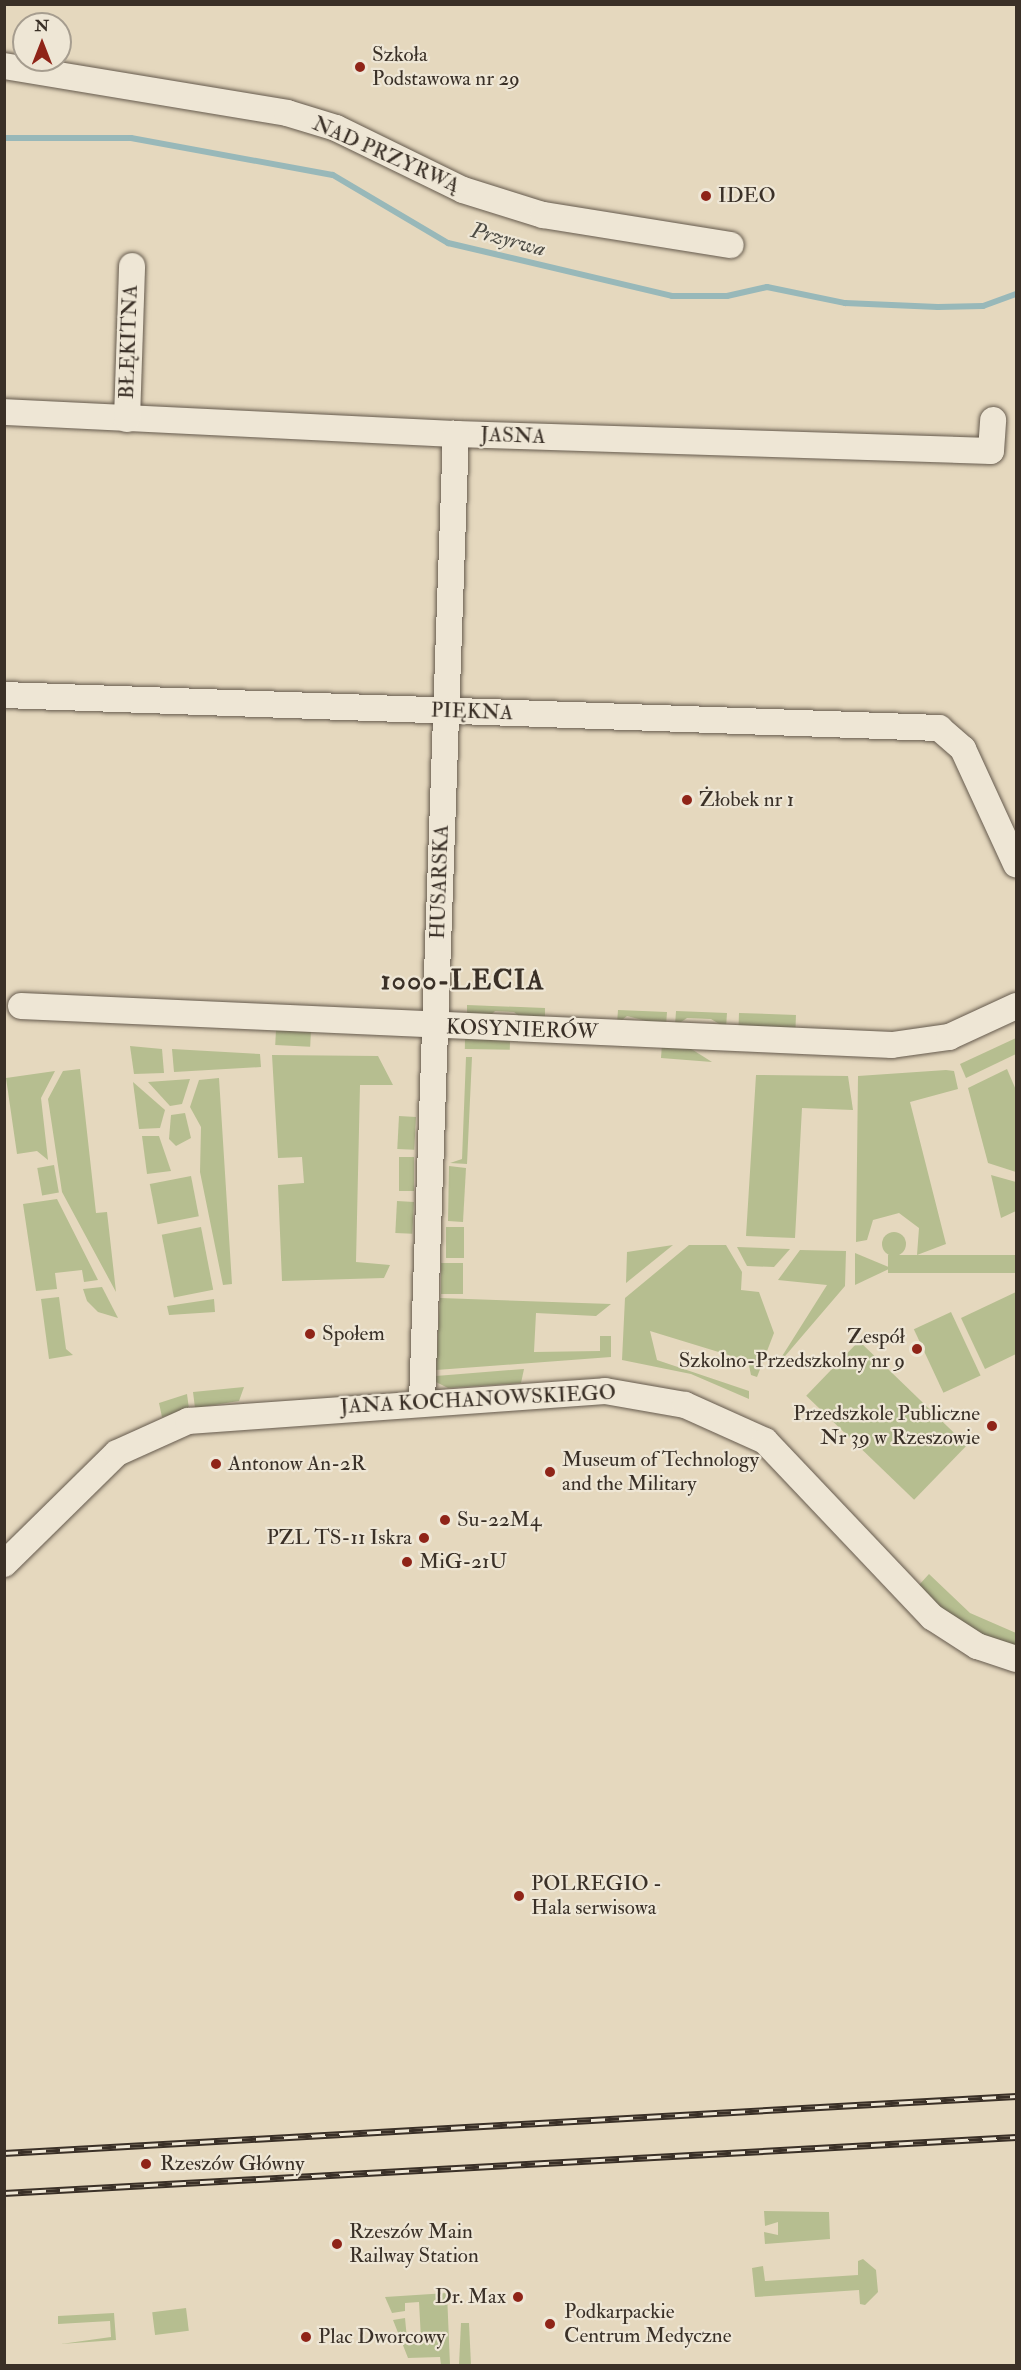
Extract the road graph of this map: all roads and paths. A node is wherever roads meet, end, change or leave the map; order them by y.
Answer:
1 (4, 66) edge
2 (731, 245) dead end
3 (132, 266) dead end
4 (4, 412) edge
5 (127, 419) junction
6 (993, 420) dead end
7 (456, 434) junction
8 (4, 695) edge
9 (446, 711) junction
10 (1017, 864) edge
11 (21, 1006) dead end
12 (1017, 1006) edge
13 (434, 1027) junction
14 (422, 1401) junction
15 (4, 1564) edge
16 (1017, 1659) edge

1 - 2 street, NAD PRZYRWĄ
3 - 5 street, BŁĘKITNA
4 - 5 street, JASNA
5 - 7 street, JASNA
6 - 7 street, JASNA
7 - 9 street, HUSARSKA
8 - 9 street, PIĘKNA
9 - 10 street, PIĘKNA
9 - 13 street, HUSARSKA
11 - 13 street, KOSYNIERÓW
12 - 13 street, KOSYNIERÓW
13 - 14 street, HUSARSKA
14 - 15 street, JANA KOCHANOWSKIEGO
14 - 16 street, JANA KOCHANOWSKIEGO

